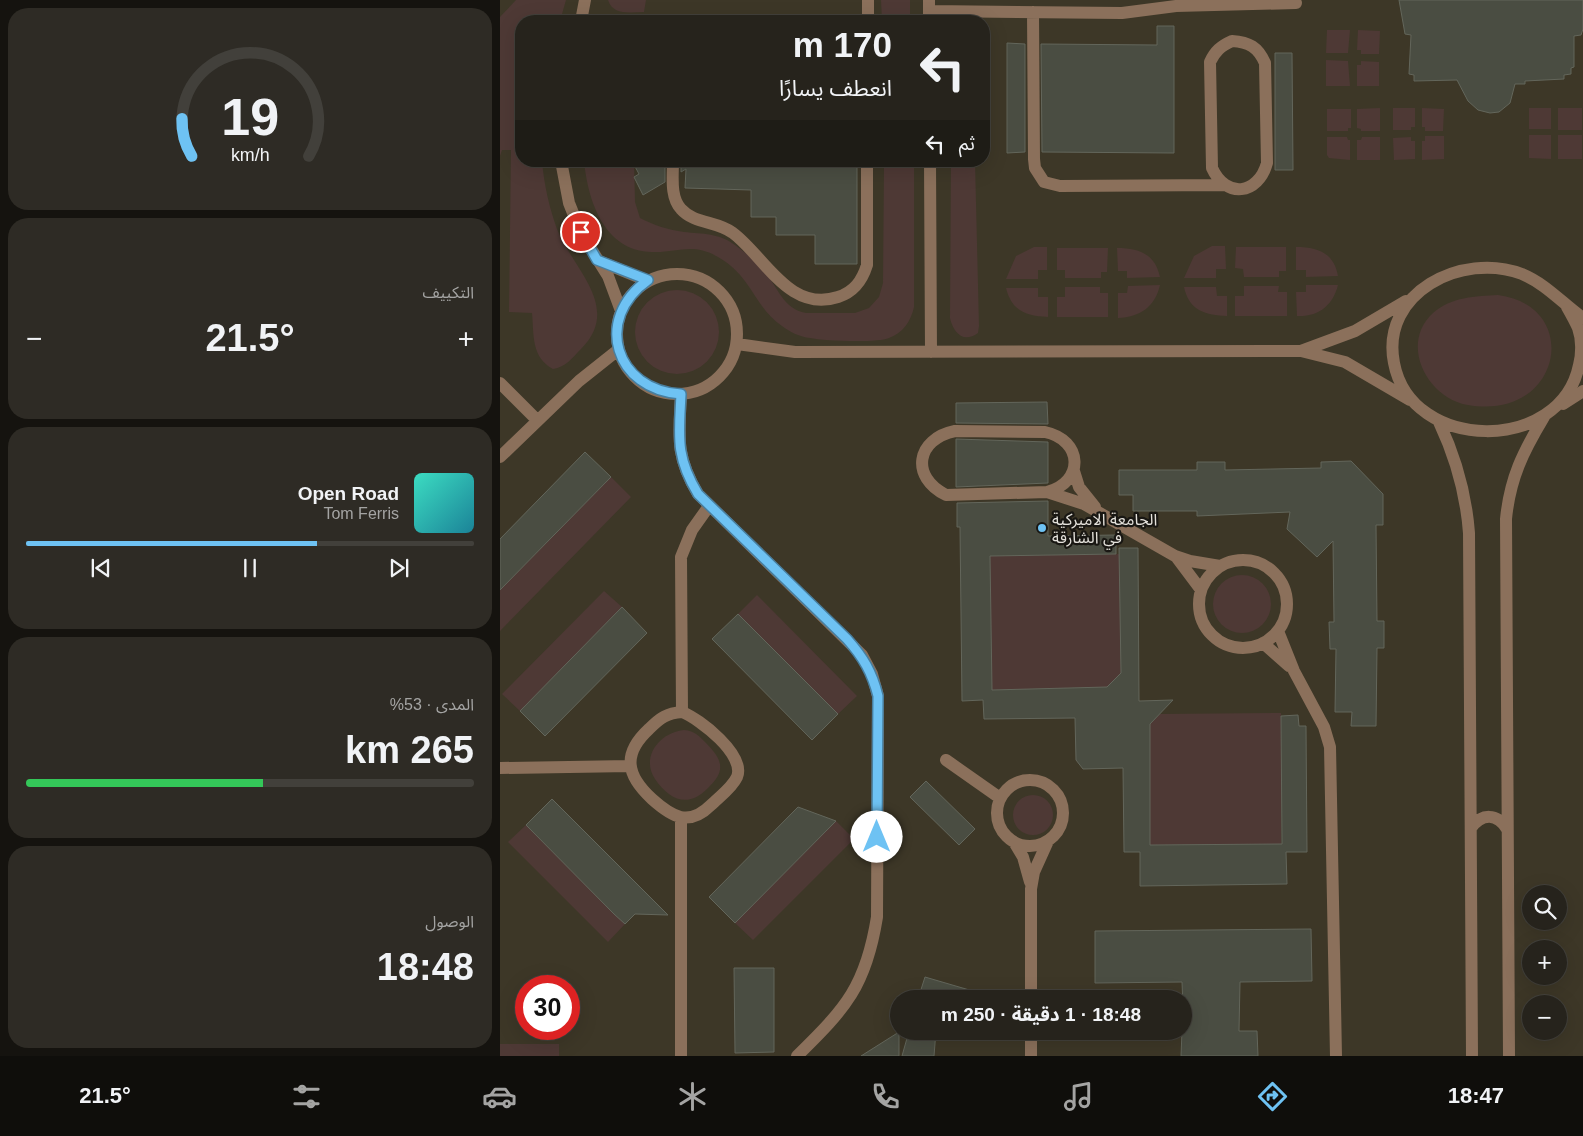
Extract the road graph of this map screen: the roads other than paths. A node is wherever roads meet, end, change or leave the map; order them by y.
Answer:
1 (585, 0) edge
2 (868, 0) edge
3 (1296, 3) dead end
4 (929, 11) edge
5 (1033, 12) junction
6 (582, 15) edge
7 (868, 15) edge
8 (562, 167) edge
9 (673, 167) edge
10 (867, 167) edge
11 (930, 167) edge
12 (1224, 185) junction
13 (597, 260) junction
14 (648, 280) junction
15 (1410, 299) junction
16 (1568, 307) junction
17 (621, 311) junction
18 (1583, 318) edge
19 (737, 344) junction
20 (618, 350) junction
21 (1301, 351) junction
22 (931, 352) junction
23 (500, 383) edge
24 (1583, 391) edge
25 (681, 394) junction
26 (1410, 400) junction
27 (1550, 414) junction
28 (537, 420) junction
29 (1439, 422) junction
30 (500, 456) edge
31 (1074, 471) junction
32 (1047, 492) junction
33 (709, 506) junction
34 (1100, 512) junction
35 (1175, 556) junction
36 (1220, 566) junction
37 (1201, 590) junction
38 (1278, 631) junction
39 (1263, 643) junction
40 (1294, 671) junction
41 (682, 712) junction
42 (946, 760) dead end
43 (630, 766) junction
44 (500, 768) edge
45 (1000, 798) junction
46 (681, 818) junction
47 (1471, 828) junction
48 (1507, 829) junction
49 (1048, 841) junction
50 (1014, 842) junction
51 (1031, 890) junction
52 (1031, 990) edge
53 (1031, 1040) edge
54 (681, 1056) edge
55 (797, 1056) edge
56 (1031, 1056) edge
57 (1336, 1056) edge
58 (1472, 1056) edge
59 (1509, 1056) edge

1 - 6 street
2 - 7 street
3 - 5 street
4 - 5 street
5 - 12 street
8 - 13 street
9 - 10 street
11 - 22 street
12 - 12 street
13 - 14 street
13 - 17 street
14 - 17 street
14 - 19 street
15 - 16 street
15 - 21 street
15 - 26 street
16 - 18 street
16 - 27 street
17 - 20 street
19 - 22 street
19 - 25 street
20 - 25 street
20 - 28 street
21 - 22 street
21 - 26 street
23 - 28 street
24 - 27 street
25 - 33 street
26 - 29 street
27 - 29 street
27 - 48 street
28 - 30 street
29 - 47 street
31 - 32 street
31 - 32 street
31 - 34 street
32 - 34 street
33 - 41 street
33 - 55 street
34 - 35 street
35 - 36 street
35 - 37 street
36 - 37 street
36 - 38 street
37 - 39 street
38 - 39 street
38 - 40 street
39 - 40 street
40 - 57 street
41 - 43 street
41 - 46 street
42 - 45 street
43 - 44 street
43 - 46 street
45 - 49 street
45 - 50 street
46 - 54 street
47 - 48 street
47 - 58 street
48 - 59 street
49 - 50 street
49 - 51 street
50 - 51 street
51 - 52 street
53 - 56 street

